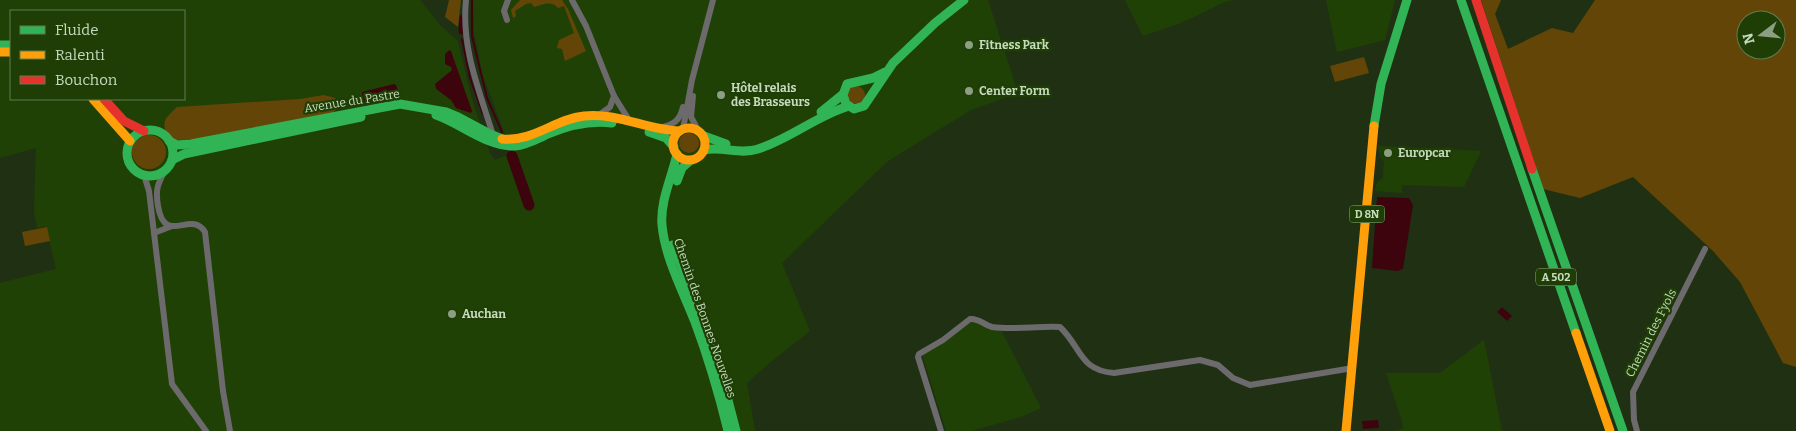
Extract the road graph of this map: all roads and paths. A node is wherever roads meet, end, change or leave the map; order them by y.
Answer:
1 (466, 0) edge
2 (508, 0) edge
3 (572, 0) edge
4 (713, 0) edge
5 (964, 0) edge
6 (1407, 0) edge
7 (1454, 0) edge
8 (1461, 0) edge
9 (1476, 0) edge
10 (507, 20) dead end
11 (1478, 53) junction
12 (885, 72) junction
13 (692, 80) junction
14 (859, 81) junction
15 (614, 96) junction
16 (842, 96) junction
17 (870, 97) junction
18 (95, 100) edge
19 (105, 100) edge
20 (849, 106) junction
21 (599, 115) junction
22 (629, 120) junction
23 (655, 128) junction
24 (681, 130) junction
25 (144, 131) junction
26 (701, 133) junction
27 (492, 135) junction
28 (130, 141) junction
29 (169, 141) junction
30 (675, 150) junction
31 (704, 150) junction
32 (172, 160) junction
33 (691, 160) junction
34 (166, 169) junction
35 (144, 175) junction
36 (172, 226) junction
37 (154, 233) junction
38 (1705, 249) dead end
39 (1353, 368) junction
40 (206, 431) edge
41 (230, 431) edge
42 (728, 431) edge
43 (736, 431) edge
44 (941, 431) edge
45 (1346, 431) edge
46 (1610, 431) edge
47 (1623, 431) edge
48 (1637, 431) edge

1 - 27 street
2 - 10 street
3 - 15 street
4 - 13 street
5 - 12 main road
6 - 39 main road, D 8N
7 - 11 main road
8 - 11 main road, A 502
9 - 47 main road, A 502
11 - 46 main road, A 502
12 - 14 main road
12 - 17 main road
13 - 23 street
13 - 24 street
13 - 26 street
14 - 16 main road
14 - 17 main road
15 - 21 street
15 - 22 street
16 - 20 main road
16 - 26 main road
17 - 20 main road
18 - 28 main road
19 - 25 main road
20 - 31 main road
21 - 22 main road, Avenue du Pastre
21 - 27 main road, Avenue du Pastre
22 - 23 main road, Avenue du Pastre
23 - 24 main road, Avenue du Pastre
24 - 26 main road
24 - 30 main road
25 - 28 main road
25 - 29 main road
26 - 31 main road
27 - 29 main road, Avenue du Pastre
28 - 35 main road
29 - 32 main road
30 - 32 main road, Avenue du Pastre
30 - 33 main road
30 - 42 main road, Chemin des Bonnes Nouvelles
31 - 33 main road
32 - 34 main road
33 - 43 main road, Chemin des Bonnes Nouvelles
34 - 35 main road
34 - 36 street
35 - 37 street
36 - 37 street
36 - 41 street
37 - 40 street
38 - 48 street, Chemin des Fyols
39 - 44 street
39 - 45 main road, D 8N

